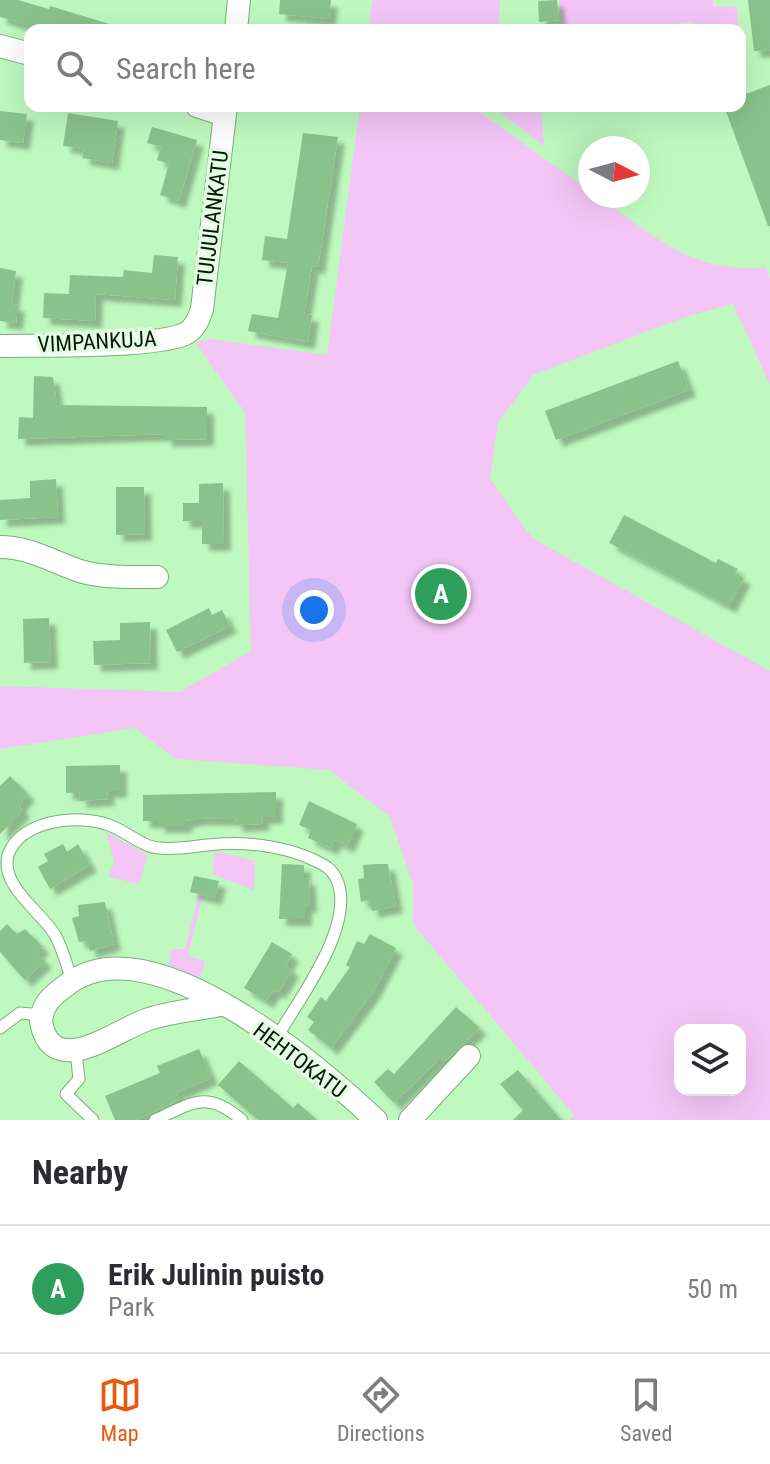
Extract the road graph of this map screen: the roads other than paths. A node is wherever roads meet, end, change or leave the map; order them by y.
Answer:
1 (239, 0) edge
2 (237, 24) edge
3 (0, 46) edge
4 (24, 52) edge
5 (226, 112) edge
6 (193, 328) joint
7 (0, 346) edge
8 (0, 547) edge
9 (157, 577) dead end
10 (72, 981) junction
11 (220, 1005) junction
12 (42, 1015) junction
13 (0, 1028) edge
14 (277, 1037) junction
15 (76, 1052) junction
16 (469, 1056) dead end
17 (93, 1120) edge
18 (155, 1120) edge
19 (242, 1120) edge
20 (376, 1120) edge
21 (410, 1120) edge

1 - 2 street
3 - 4 street
5 - 6 street, TUIJULANKATU
6 - 7 street, VIMPANKUJA
8 - 9 street
10 - 11 street, HEHTOKATU
10 - 12 street, HEHTOKATU
10 - 14 lane
11 - 14 street, HEHTOKATU
11 - 15 street
12 - 13 lane
12 - 15 street
14 - 20 street, HEHTOKATU
15 - 17 lane
16 - 21 street
18 - 19 lane

